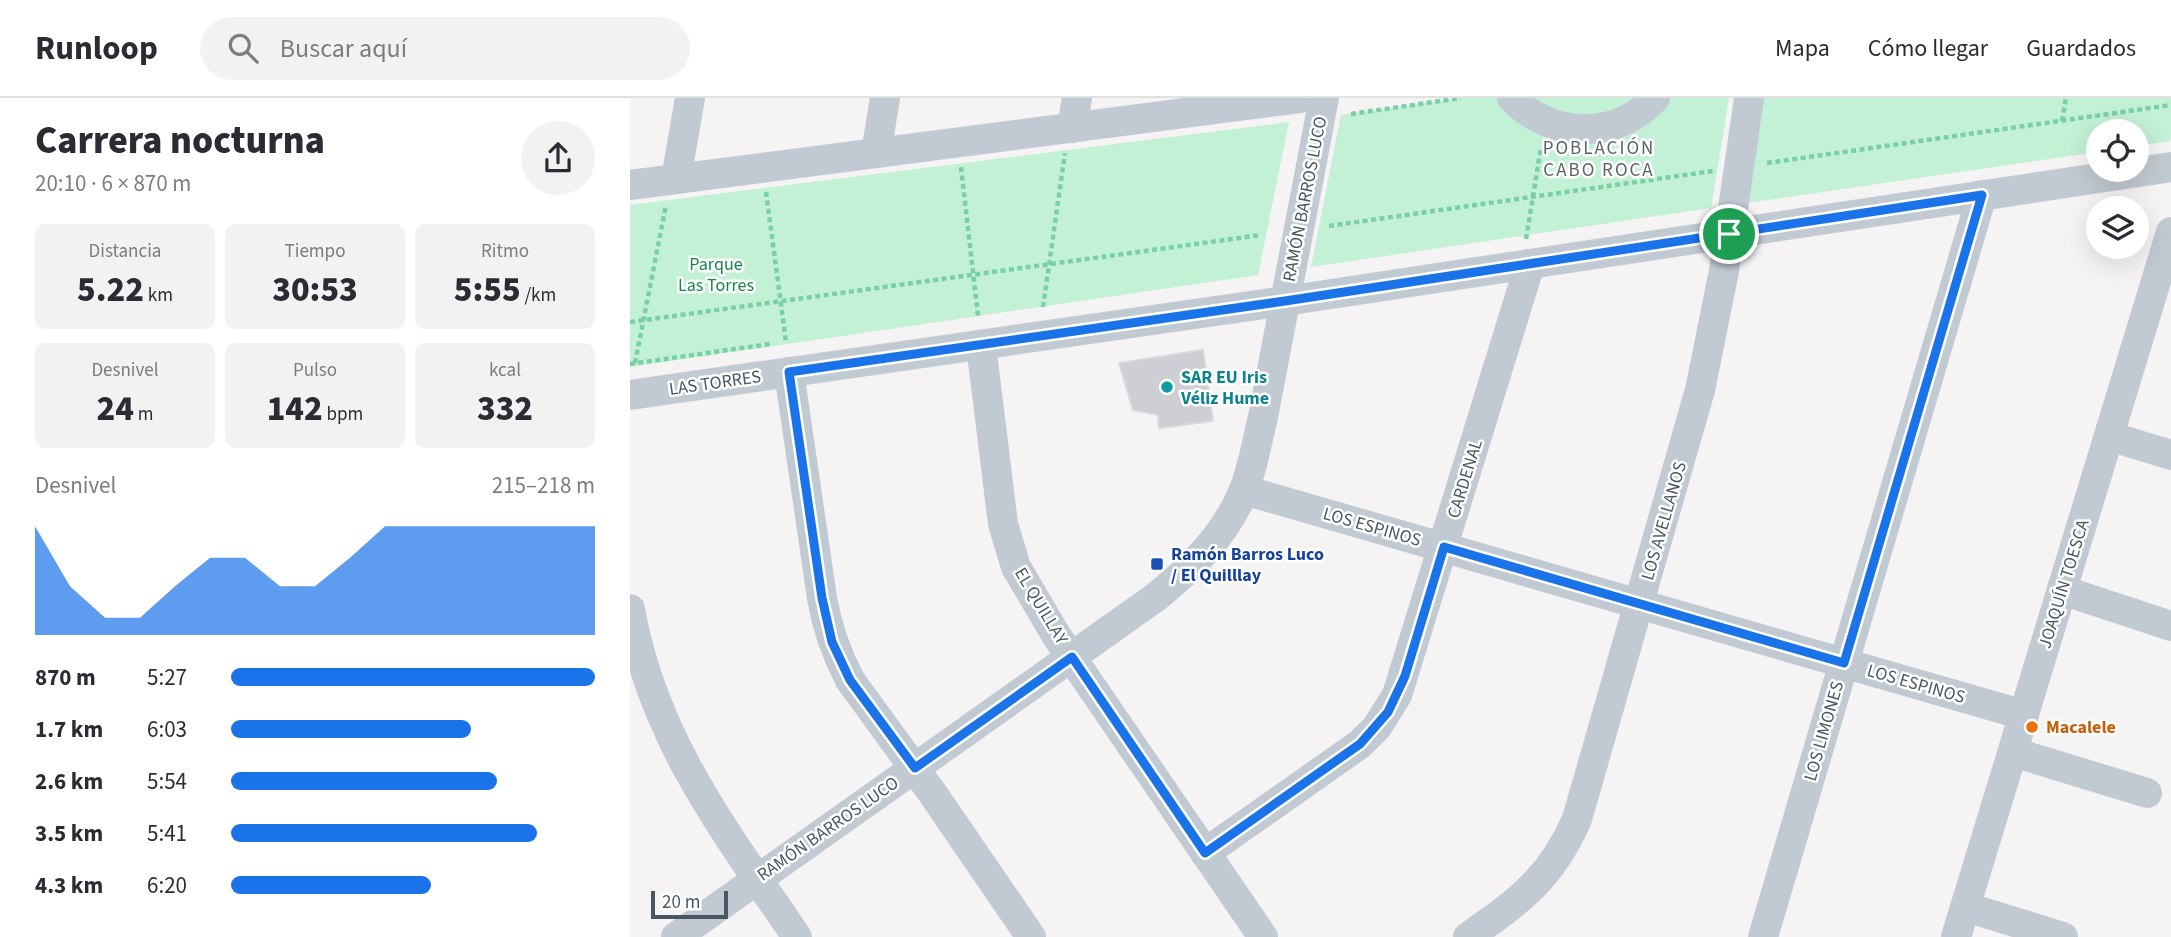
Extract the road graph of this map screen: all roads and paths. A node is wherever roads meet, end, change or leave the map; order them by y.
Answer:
1 (690, 98) edge
2 (885, 98) edge
3 (1077, 98) edge
4 (1300, 98) edge
5 (1324, 98) edge
6 (1461, 98) edge
7 (1512, 98) edge
8 (1655, 98) edge
9 (1749, 98) edge
10 (2066, 98) edge
11 (2171, 105) edge
12 (1351, 114) dead end
13 (2062, 121) junction
14 (1545, 122) junction
15 (1069, 140) junction
16 (876, 153) junction
17 (1759, 164) dead end
18 (961, 166) dead end
19 (2171, 167) edge
20 (1714, 170) dead end
21 (630, 185) edge
22 (766, 191) dead end
23 (671, 192) junction
24 (1982, 195) junction
25 (1533, 197) junction
26 (1329, 226) dead end
27 (2171, 232) edge
28 (1729, 234) junction
29 (1261, 235) dead end
30 (1528, 251) junction
31 (1049, 264) junction
32 (974, 275) junction
33 (2164, 281) edge
34 (1285, 301) junction
35 (780, 302) junction
36 (1043, 307) dead end
37 (644, 320) junction
38 (630, 322) edge
39 (980, 330) junction
40 (786, 342) dead end
41 (635, 363) dead end
42 (789, 372) junction
43 (630, 395) edge
44 (2109, 436) junction
45 (2171, 455) edge
46 (1244, 490) junction
47 (1444, 547) junction
48 (2062, 590) junction
49 (1640, 604) junction
50 (630, 609) edge
51 (2171, 626) edge
52 (1072, 657) junction
53 (1844, 663) junction
54 (2024, 715) junction
55 (2013, 752) junction
56 (915, 768) junction
57 (2147, 793) dead end
58 (1205, 853) junction
59 (758, 879) junction
60 (1966, 906) junction
61 (1766, 926) edge
62 (676, 937) edge
63 (797, 937) edge
64 (1031, 937) edge
65 (1263, 937) edge
66 (1468, 937) edge
67 (1749, 937) edge
68 (1956, 937) edge
69 (2063, 937) edge

1 - 23 street
2 - 16 street
3 - 15 street
4 - 15 street
5 - 34 street, RAMÓN BARROS LUCO
6 - 12 path
7 - 14 street
8 - 14 street
9 - 28 street, LOS AVELLANOS
10 - 13 path
11 - 13 path
13 - 17 path
14 - 25 path
15 - 16 street
15 - 31 path
16 - 23 street
18 - 32 path
19 - 24 street, LAS TORRES
20 - 25 path
21 - 23 street
22 - 35 path
23 - 37 path
24 - 28 street, LAS TORRES
24 - 53 street, LOS LIMONES
25 - 26 path
25 - 30 path
27 - 33 street, JOAQUÍN TOESCA
28 - 30 street, LAS TORRES
28 - 49 street, LOS AVELLANOS
29 - 31 path
30 - 34 street, LAS TORRES
30 - 47 street, CARDENAL
31 - 32 path
31 - 36 path
32 - 35 path
32 - 39 path
33 - 44 street, JOAQUÍN TOESCA
34 - 39 street, LAS TORRES
34 - 46 street, RAMÓN BARROS LUCO
35 - 37 path
35 - 40 path
37 - 38 path
37 - 41 path
39 - 42 street, LAS TORRES
39 - 52 street, EL QUILLAY
42 - 43 street, LAS TORRES
42 - 56 street
44 - 45 street
44 - 48 street, JOAQUÍN TOESCA
46 - 47 street, LOS ESPINOS
46 - 52 street, RAMÓN BARROS LUCO
47 - 49 street, LOS ESPINOS
47 - 58 street, CARDENAL
48 - 51 street
48 - 54 street, JOAQUÍN TOESCA
49 - 53 street, LOS ESPINOS
49 - 66 street, LOS AVELLANOS
50 - 59 street
52 - 56 street, RAMÓN BARROS LUCO
52 - 58 street, EL QUILLAY
53 - 54 street, LOS ESPINOS
53 - 61 street, LOS LIMONES
54 - 55 street, JOAQUÍN TOESCA
55 - 57 street
55 - 60 street, JOAQUÍN TOESCA
56 - 59 street, RAMÓN BARROS LUCO
56 - 64 street
58 - 65 street, EL QUILLAY
59 - 62 street, RAMÓN BARROS LUCO
59 - 63 street
60 - 68 street, JOAQUÍN TOESCA
60 - 69 street
61 - 67 street, LOS LIMONES

